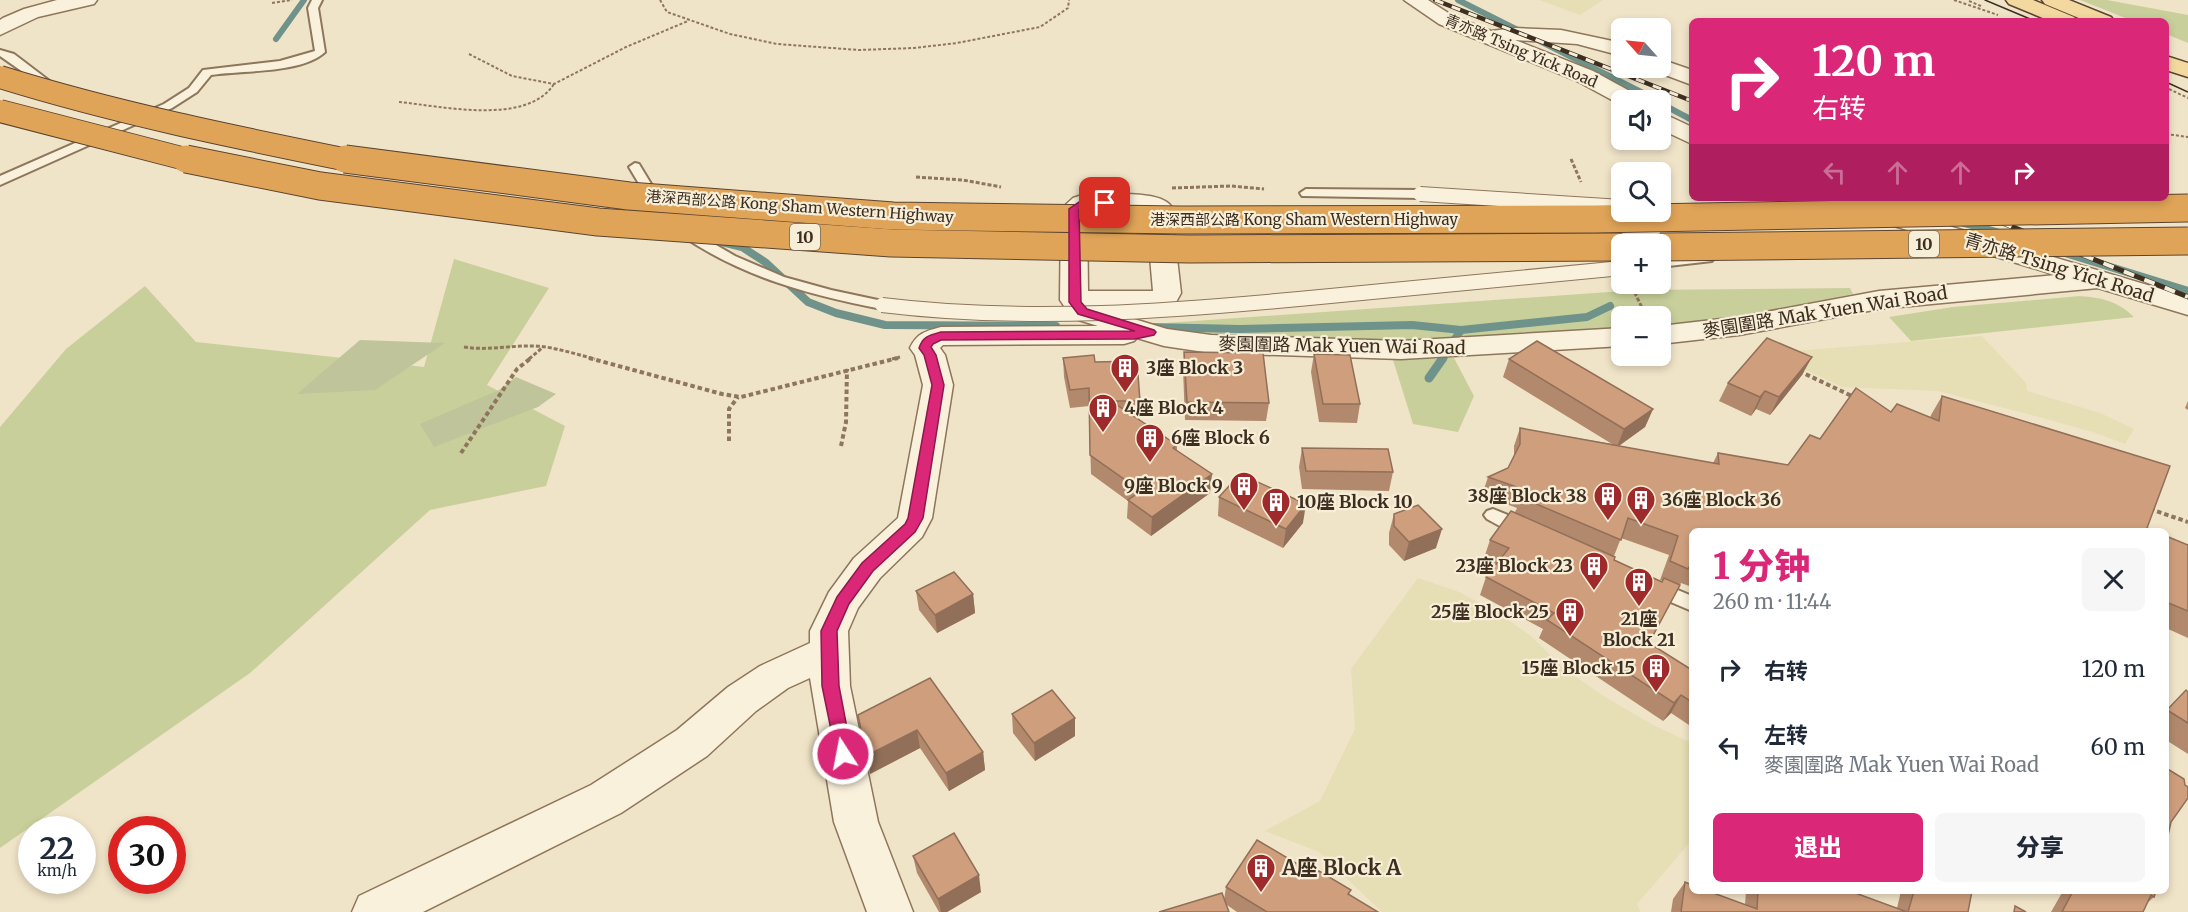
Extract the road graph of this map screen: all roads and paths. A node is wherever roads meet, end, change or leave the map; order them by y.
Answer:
1 (87, 0) edge
2 (292, 0) edge
3 (317, 0) edge
4 (660, 0) edge
5 (1069, 0) edge
6 (1414, 0) edge
7 (1954, 0) edge
8 (2016, 0) edge
9 (2052, 0) edge
10 (1969, 1) edge
11 (272, 3) dead end
12 (1986, 10) junction
13 (2004, 17) dead end
14 (2060, 18) edge
15 (2097, 18) edge
16 (689, 21) junction
17 (0, 29) edge
18 (1486, 36) junction
19 (1611, 46) edge
20 (2169, 47) edge
21 (469, 54) dead end
22 (2188, 55) edge
23 (2169, 63) edge
24 (1, 65) edge
25 (1671, 69) edge
26 (2188, 71) edge
27 (1689, 77) edge
28 (554, 84) junction
29 (2169, 89) edge
30 (1611, 90) edge
31 (2188, 98) edge
32 (399, 102) dead end
33 (6, 115) edge
34 (1671, 125) edge
35 (2169, 134) edge
36 (1689, 135) edge
37 (2188, 137) edge
38 (635, 167) dead end
39 (0, 181) edge
40 (1306, 193) dead end
41 (1837, 201) edge
42 (2160, 201) edge
43 (1611, 206) edge
44 (2188, 208) edge
45 (1671, 210) edge
46 (1773, 216) junction
47 (2188, 241) edge
48 (1803, 246) junction
49 (1611, 247) edge
50 (1671, 247) edge
51 (1671, 263) edge
52 (1611, 269) edge
53 (2096, 280) junction
54 (1074, 300) junction
55 (2188, 306) edge
56 (1150, 332) junction
57 (1671, 334) edge
58 (1611, 339) edge
59 (464, 347) dead end
60 (542, 347) junction
61 (927, 351) junction
62 (847, 369) junction
63 (1796, 369) edge
64 (738, 396) junction
65 (1857, 399) edge
66 (729, 441) dead end
67 (841, 447) dead end
68 (461, 453) dead end
69 (2141, 506) edge
70 (1492, 515) dead end
71 (2188, 522) edge
72 (1545, 539) edge
73 (1640, 580) edge
74 (1689, 603) edge
75 (830, 651) junction
76 (375, 912) edge
77 (890, 912) edge

1 - 17 street
2 - 11 path
3 - 39 lane
4 - 16 path
5 - 16 path
6 - 18 street, 青亦路 Tsing Yick Road
7 - 12 path
8 - 14 main road
9 - 15 main road
10 - 12 path
12 - 13 path
16 - 28 path
18 - 19 street
18 - 30 street, 青亦路 Tsing Yick Road
20 - 22 main road
21 - 28 path
23 - 26 main road
24 - 46 highway, 港深西部公路 Kong Sham Western Highway / 10, bridge
25 - 27 street
28 - 32 path
29 - 31 path
33 - 49 highway, 港深西部公路 Kong Sham Western Highway / 10, bridge
34 - 36 street
35 - 37 path
38 - 52 lane, bridge
40 - 43 lane, bridge
41 - 53 street, 青亦路 Tsing Yick Road
42 - 44 street
44 - 46 highway, 港深西部公路 Kong Sham Western Highway / 10, bridge
45 - 46 lane, bridge
47 - 48 highway, 10, bridge
48 - 50 highway, 10, bridge
48 - 51 lane, bridge
53 - 55 street, 青亦路 Tsing Yick Road
53 - 57 street, 麥園圍路 Mak Yuen Wai Road
54 - 54 street
54 - 56 street, 麥園圍路 Mak Yuen Wai Road
56 - 58 street, 麥園圍路 Mak Yuen Wai Road
56 - 61 street
59 - 60 path
60 - 64 path
60 - 68 path
61 - 62 path
61 - 75 street
62 - 64 path
62 - 67 path
63 - 65 path
64 - 66 path
69 - 71 path
70 - 72 lane
73 - 74 lane
75 - 76 street
75 - 77 street

